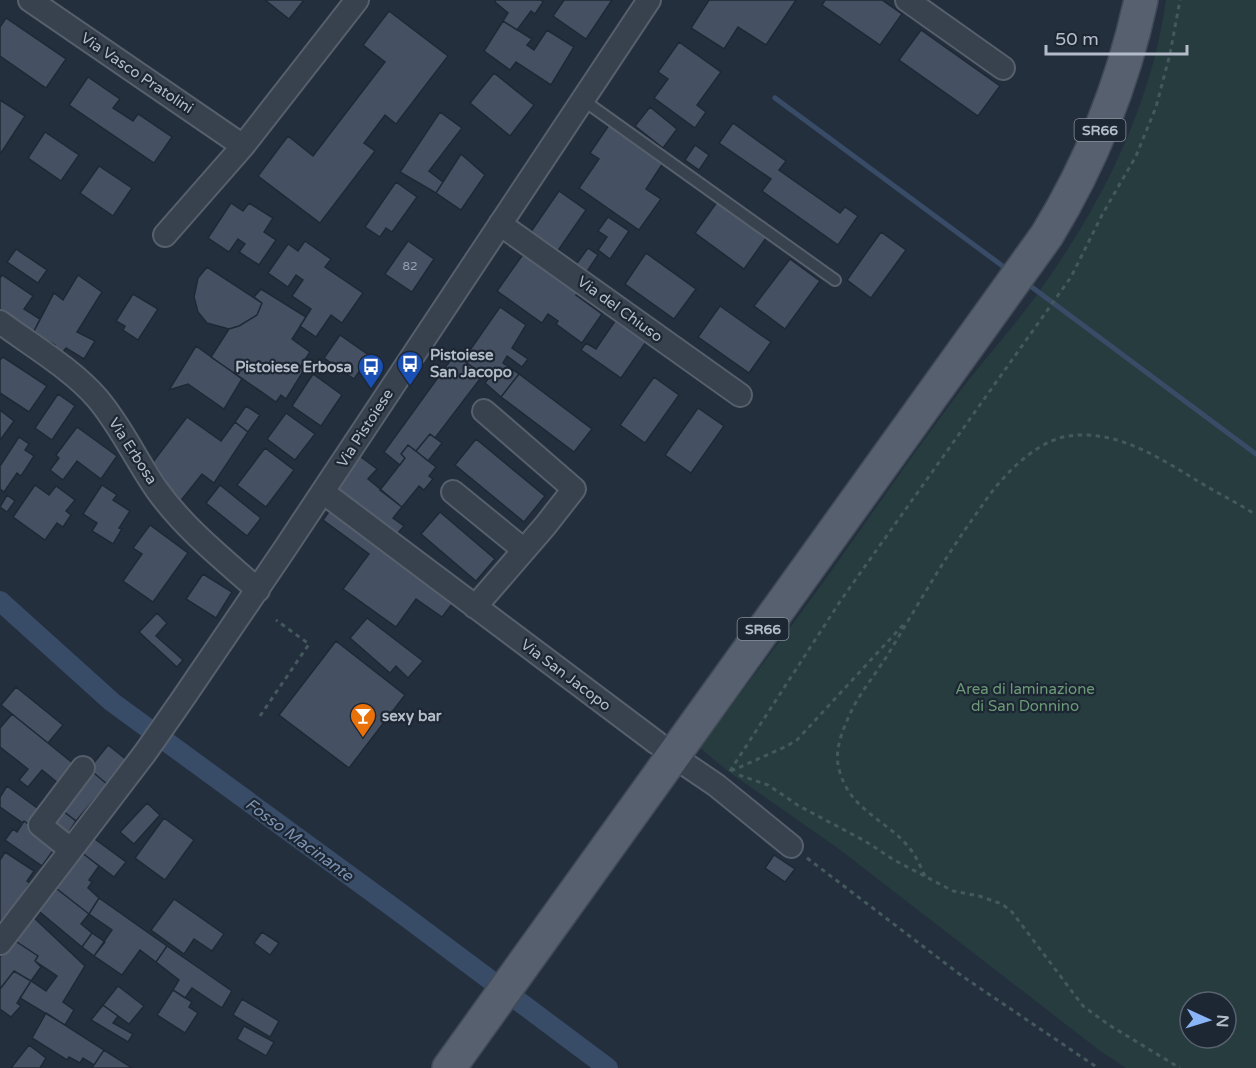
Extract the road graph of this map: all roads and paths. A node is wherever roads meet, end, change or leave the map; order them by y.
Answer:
1 (30, 0) edge
2 (357, 0) edge
3 (649, 0) edge
4 (907, 0) edge
5 (1141, 0) edge
6 (1180, 0) edge
7 (1003, 68) dead end
8 (583, 100) junction
9 (243, 146) junction
10 (500, 224) junction
11 (165, 235) dead end
12 (835, 280) dead end
13 (0, 322) edge
14 (740, 395) dead end
15 (484, 411) dead end
16 (323, 492) junction
17 (453, 492) dead end
18 (1256, 515) edge
19 (524, 550) junction
20 (258, 590) junction
21 (475, 607) junction
22 (276, 620) dead end
23 (907, 621) junction
24 (260, 716) dead end
25 (657, 743) dead end
26 (685, 764) dead end
27 (83, 768) dead end
28 (729, 772) junction
29 (791, 846) joint
30 (70, 849) junction
31 (925, 876) junction
32 (0, 943) edge
33 (449, 1068) edge
34 (1098, 1068) edge
35 (1180, 1068) edge

1 - 9 street, Via Vasco Pratolini
2 - 9 street
3 - 8 street, Via Pistoiese
4 - 7 street
5 - 33 main road, SR66
6 - 28 path
8 - 10 street, Via Pistoiese
8 - 12 lane
9 - 11 street
10 - 14 street, Via del Chiuso
10 - 16 street, Via Pistoiese
13 - 20 street, Via Erbosa
15 - 19 street
16 - 20 street, Via Pistoiese
16 - 21 street, Via San Jacopo
17 - 19 street
18 - 23 path
19 - 21 street
20 - 30 street, Via Pistoiese
21 - 25 street, Via San Jacopo
22 - 24 path
23 - 28 path
23 - 31 path
26 - 29 street
27 - 30 street
28 - 31 path
29 - 34 path
30 - 32 street, Via Pistoiese
31 - 35 path

